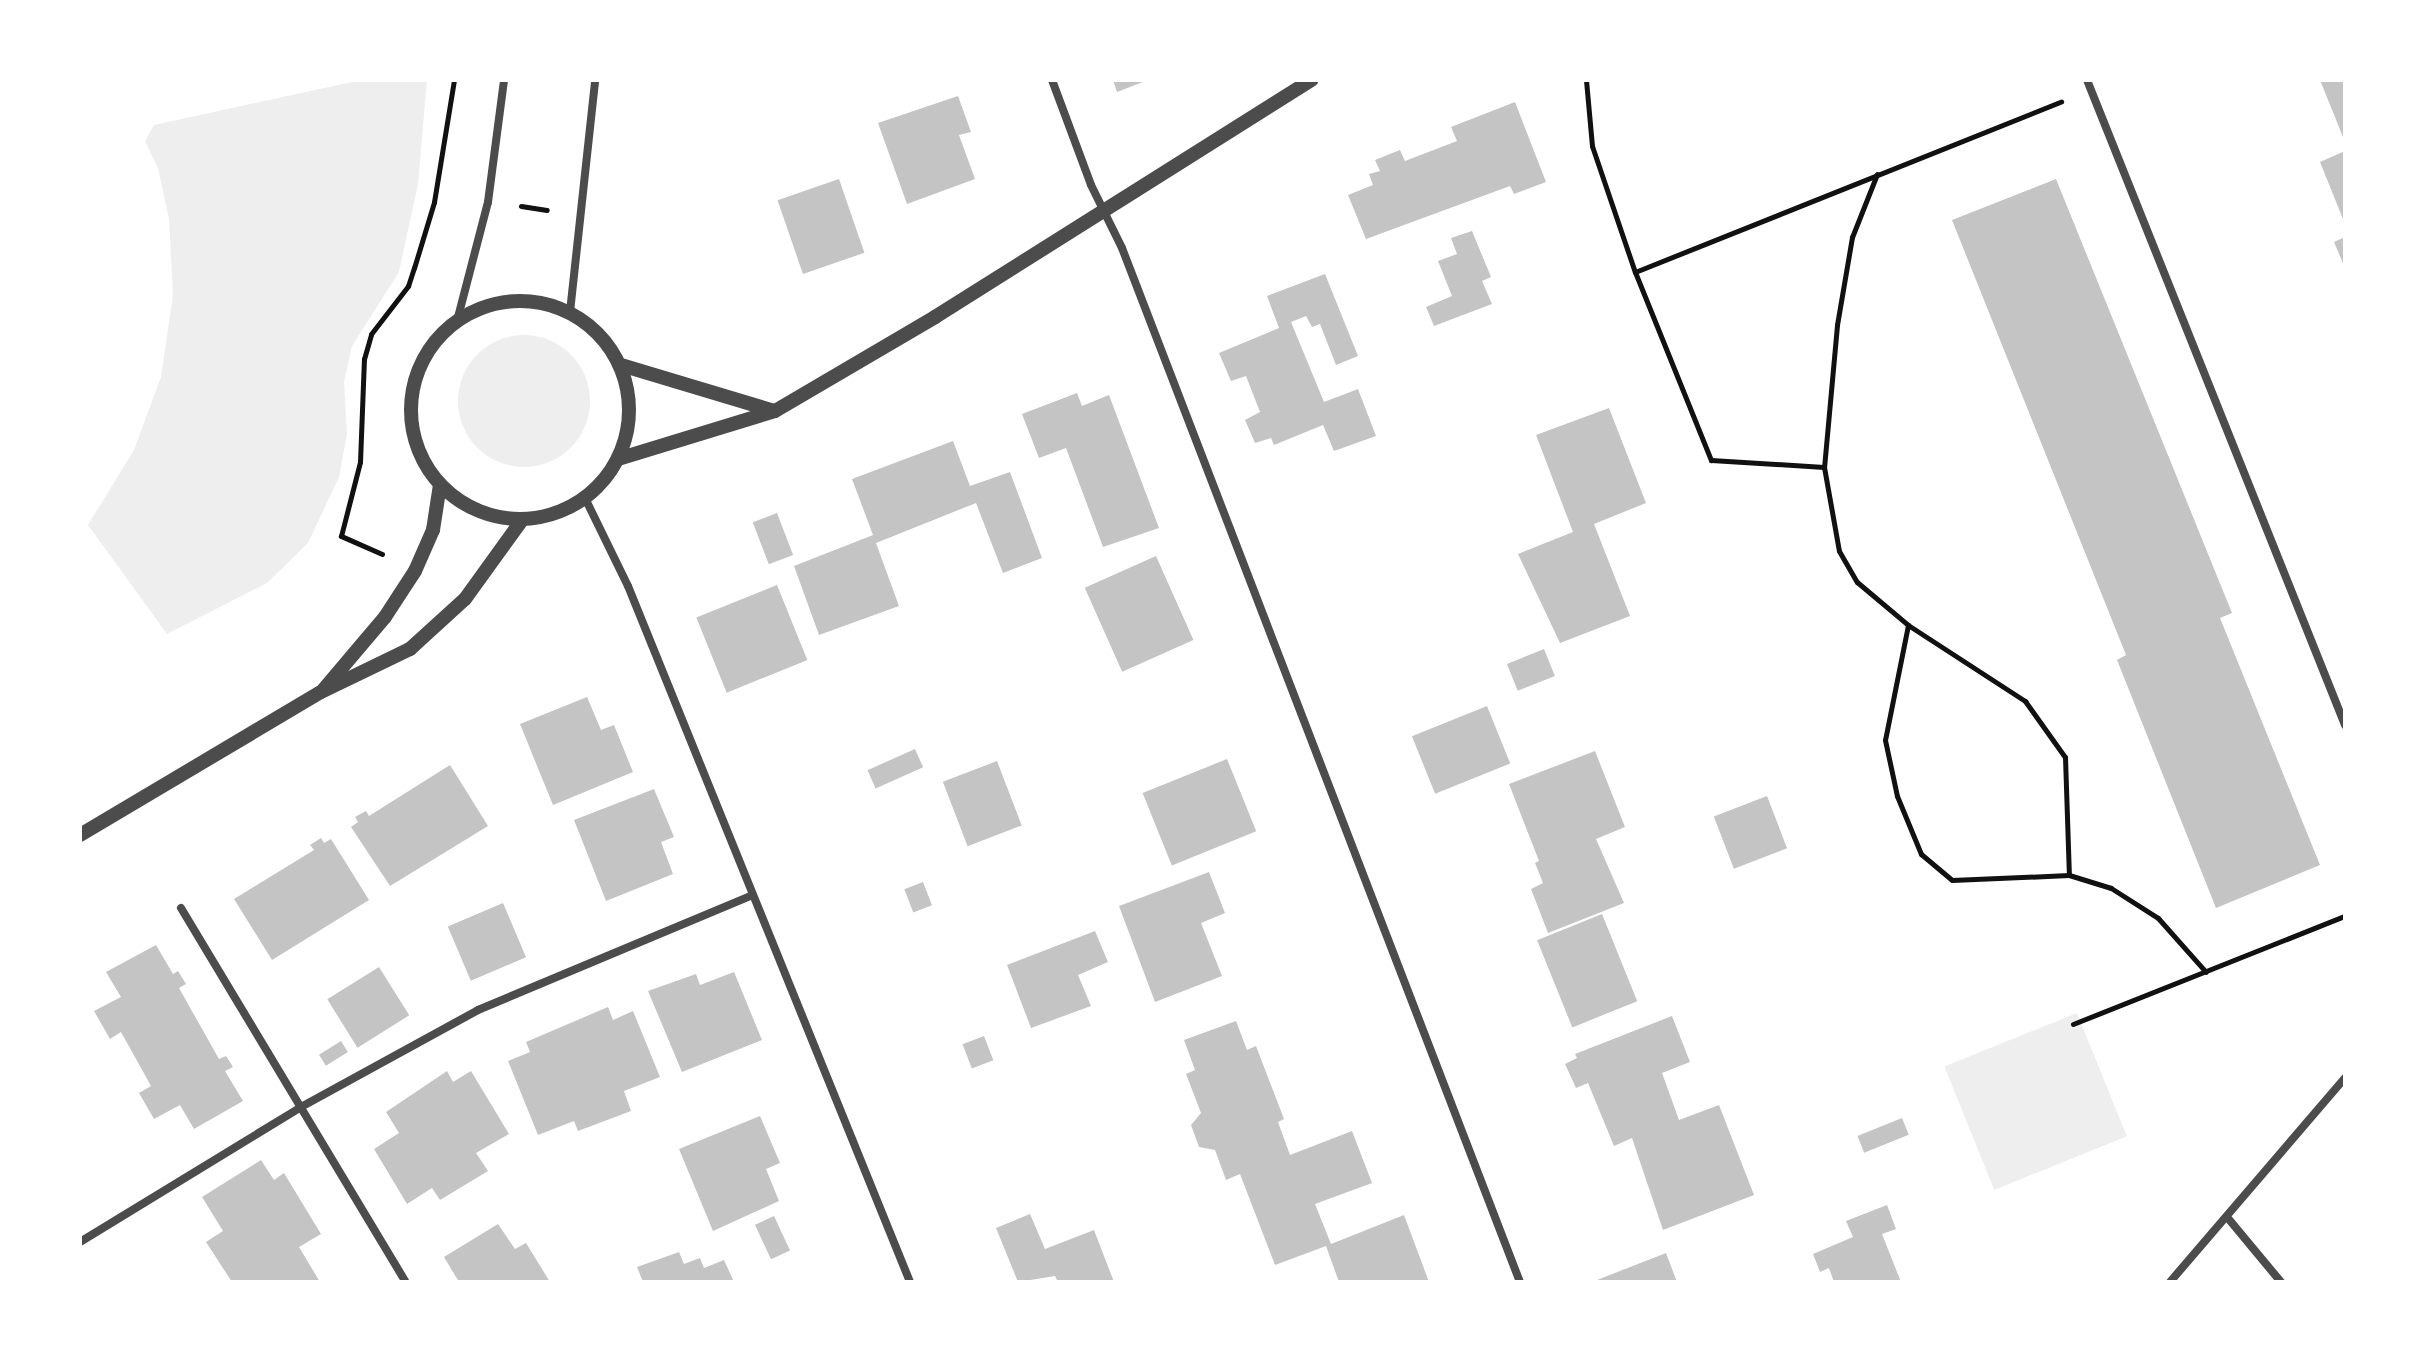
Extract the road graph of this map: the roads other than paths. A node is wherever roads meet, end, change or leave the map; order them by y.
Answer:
1 (504, 80) edge
2 (595, 80) edge
3 (1052, 80) edge
4 (1312, 80) edge
5 (2087, 80) edge
6 (1105, 208) junction
7 (570, 312) junction
8 (457, 321) junction
9 (621, 365) junction
10 (775, 411) junction
11 (618, 459) junction
12 (440, 485) junction
13 (585, 498) junction
14 (522, 520) junction
15 (321, 692) junction
16 (2345, 725) edge
17 (80, 835) edge
18 (750, 896) junction
19 (181, 908) dead end
20 (2345, 1078) edge
21 (301, 1107) junction
22 (2227, 1217) junction
23 (80, 1242) edge
24 (406, 1282) edge
25 (910, 1282) edge
26 (1520, 1282) edge
27 (2170, 1282) edge
28 (2281, 1282) edge

1 - 8 street
2 - 7 street
3 - 6 street
4 - 6 street
5 - 16 street
6 - 10 street
6 - 26 street
7 - 8 street
7 - 9 street
8 - 12 street
9 - 10 street
9 - 11 street
10 - 11 street
11 - 13 street
12 - 14 street
12 - 15 street
13 - 14 street
13 - 18 street
14 - 15 street
15 - 17 street
18 - 21 street
18 - 25 street
19 - 21 street
20 - 22 street
21 - 23 street
21 - 24 street
22 - 27 street
22 - 28 street

